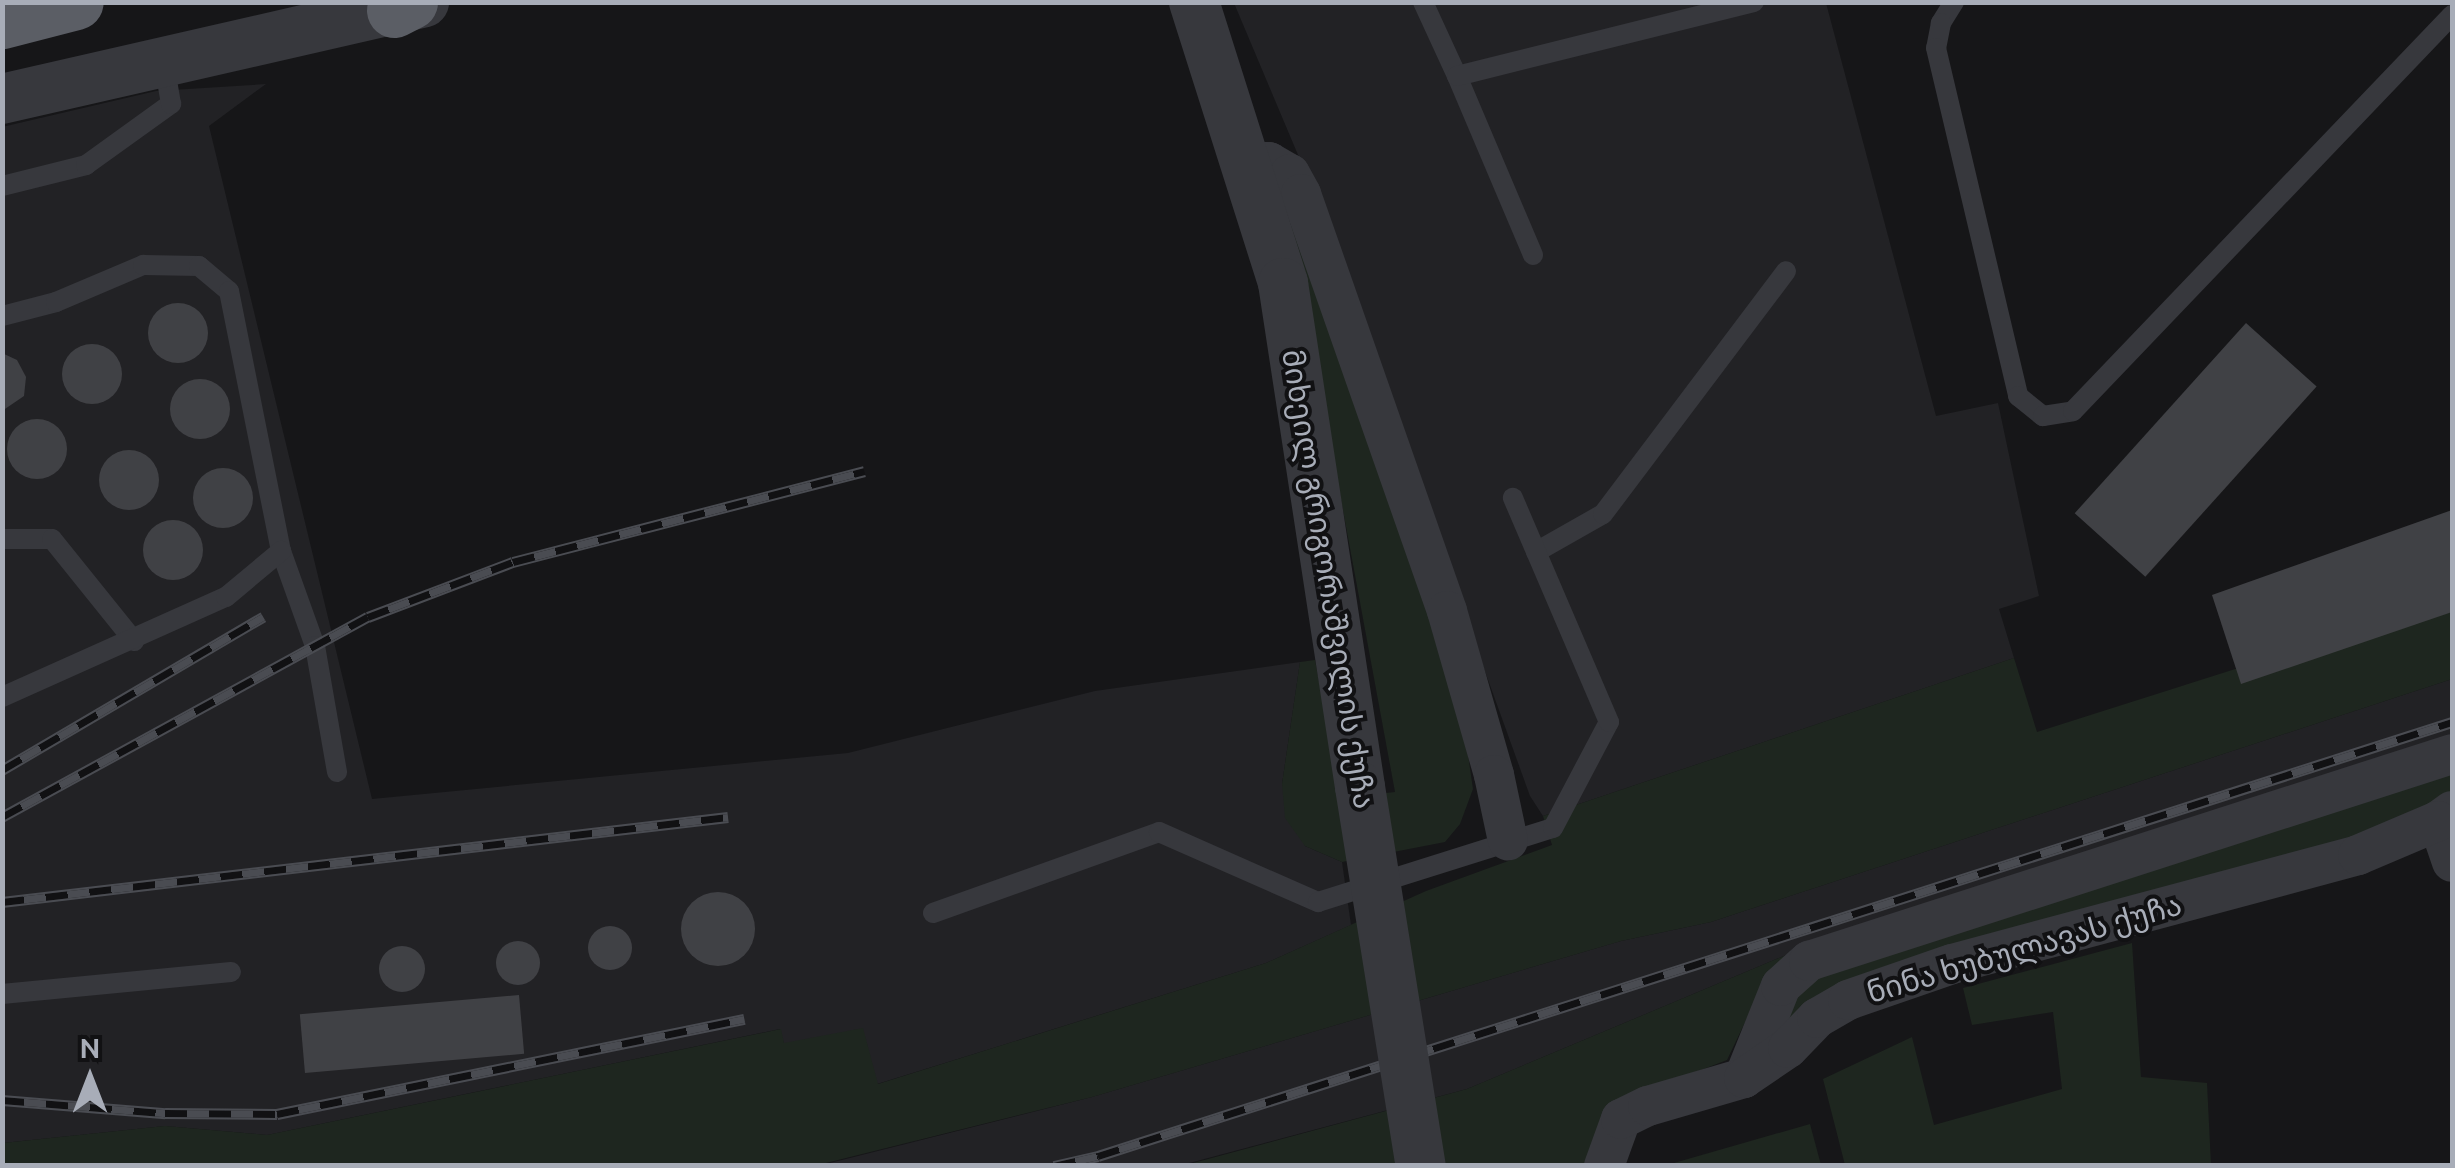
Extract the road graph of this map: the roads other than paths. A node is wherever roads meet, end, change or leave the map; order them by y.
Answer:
1 (76, 2) edge
2 (1194, 2) edge
3 (1422, 2) edge
4 (1754, 2) edge
5 (1954, 2) edge
6 (409, 5) edge
7 (2452, 15) edge
8 (2, 21) edge
9 (164, 60) junction
10 (1456, 76) junction
11 (2, 99) edge
12 (1246, 162) junction
13 (2, 186) edge
14 (1533, 255) dead end
15 (1786, 271) dead end
16 (2, 316) edge
17 (1513, 498) dead end
18 (2, 539) edge
19 (281, 551) junction
20 (1536, 552) junction
21 (134, 641) junction
22 (2, 697) edge
23 (2452, 754) edge
24 (337, 772) dead end
25 (2445, 816) edge
26 (1508, 842) junction
27 (2452, 862) edge
28 (933, 913) dead end
29 (231, 972) dead end
30 (2, 994) edge
31 (1744, 1078) junction
32 (1421, 1166) edge
33 (1604, 1166) edge

1 - 8 highway
2 - 12 street, მიხეილ გრიგორაშვილის ქუჩა
3 - 10 lane
4 - 10 lane
5 - 7 lane
6 - 9 street
9 - 11 street
9 - 13 lane
10 - 14 lane
12 - 26 street
12 - 32 street, მიხეილ გრიგორაშვილის ქუჩა, bridge
15 - 20 lane
16 - 19 lane
17 - 20 lane
18 - 21 lane
19 - 21 lane
19 - 24 lane
20 - 26 lane
21 - 22 lane
23 - 31 street
25 - 27 street, ნინა ხუბულავას ქუჩა
25 - 31 street, ნინა ხუბულავას ქუჩა
26 - 28 lane
29 - 30 lane
31 - 33 street, ნინა ხუბულავას ქუჩა

